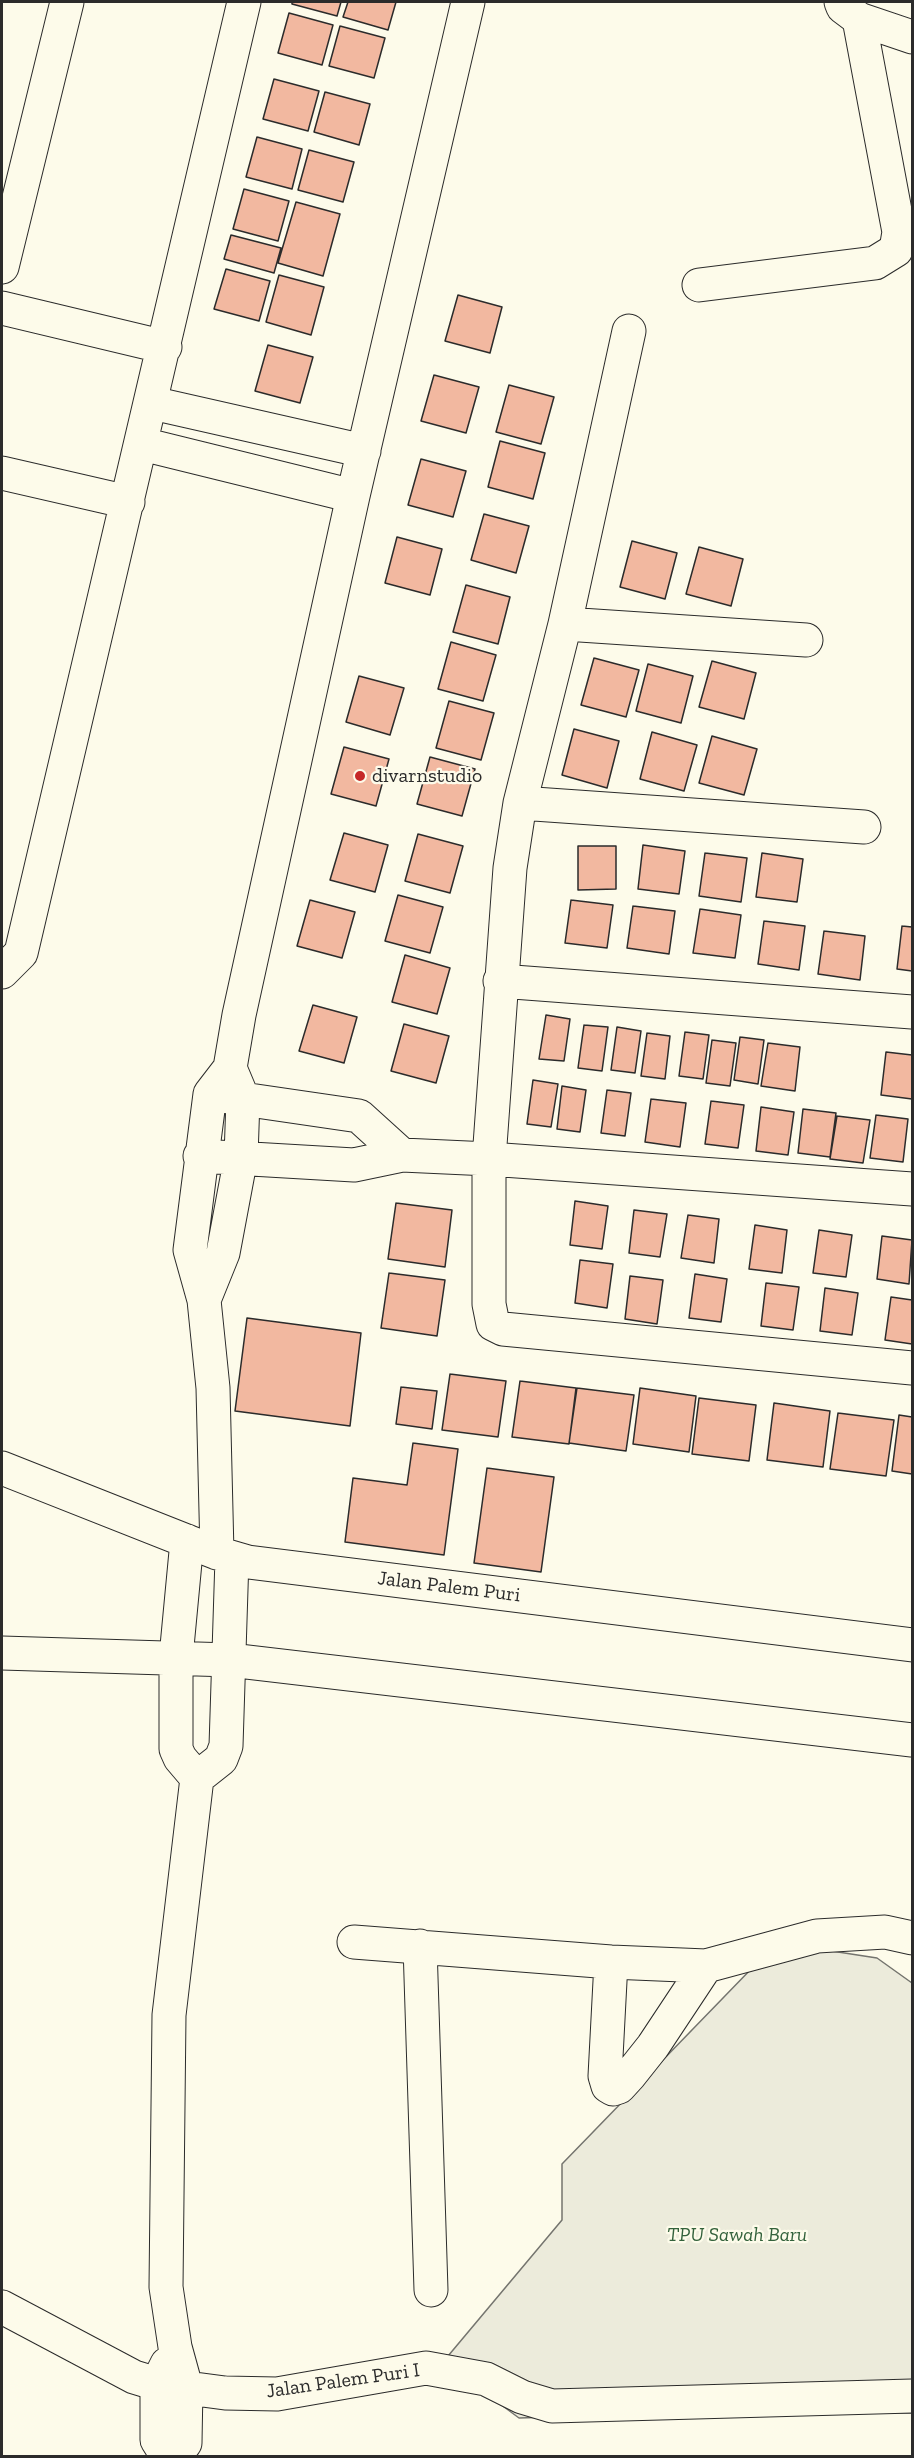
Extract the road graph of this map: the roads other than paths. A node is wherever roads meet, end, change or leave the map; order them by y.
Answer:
1 (40, 2) edge
2 (67, 2) edge
3 (244, 2) edge
4 (468, 2) edge
5 (850, 10) edge
6 (912, 37) edge
7 (56, 46) junction
8 (2, 267) edge
9 (699, 285) dead end
10 (2, 308) edge
11 (629, 331) dead end
12 (165, 347) junction
13 (152, 403) junction
14 (142, 444) junction
15 (364, 451) junction
16 (2, 473) edge
17 (353, 496) junction
18 (128, 502) junction
19 (565, 624) junction
20 (806, 640) dead end
21 (520, 803) junction
22 (864, 827) dead end
23 (2, 972) edge
24 (500, 981) junction
25 (912, 1012) edge
26 (230, 1068) junction
27 (210, 1094) junction
28 (243, 1099) junction
29 (402, 1155) junction
30 (200, 1156) junction
31 (241, 1157) junction
32 (489, 1159) junction
33 (912, 1189) edge
34 (204, 1300) junction
35 (912, 1368) edge
36 (2, 1468) edge
37 (187, 1541) junction
38 (225, 1556) junction
39 (912, 1645) edge
40 (2, 1653) edge
41 (176, 1657) junction
42 (230, 1660) junction
43 (912, 1740) edge
44 (197, 1778) junction
45 (912, 1938) edge
46 (354, 1941) dead end
47 (420, 1946) junction
48 (611, 1962) junction
49 (706, 1966) junction
50 (431, 2290) dead end
51 (2, 2307) edge
52 (172, 2386) junction
53 (912, 2396) edge
54 (167, 2457) edge
55 (175, 2457) edge

1 - 7 street
2 - 7 street
3 - 12 street
4 - 15 street
5 - 6 street
5 - 9 street
7 - 8 street
10 - 12 street
11 - 19 street
12 - 13 street
13 - 14 street
13 - 15 street
14 - 17 street
14 - 18 street
15 - 17 street
16 - 18 street
17 - 26 street
18 - 23 street
19 - 20 street
19 - 21 street
21 - 22 street
21 - 24 street
24 - 25 street
24 - 32 street
26 - 27 street
26 - 28 street
27 - 28 street
27 - 30 street
28 - 29 street
28 - 31 street
29 - 31 street
29 - 32 street
30 - 31 street
30 - 34 street
31 - 34 street
32 - 33 street
32 - 35 street
34 - 38 street
36 - 37 street, Jalan Palem Puri
37 - 38 street, Jalan Palem Puri
37 - 41 street
38 - 39 street, Jalan Palem Puri
38 - 42 street
40 - 41 street
41 - 42 street
41 - 44 street
42 - 43 street
42 - 44 street
44 - 52 street
45 - 49 street
46 - 47 street
47 - 48 street
47 - 50 street
48 - 49 street
48 - 49 street
51 - 52 street, Jalan Palem Puri I
52 - 53 street, Jalan Palem Puri I
52 - 54 street
52 - 55 street

